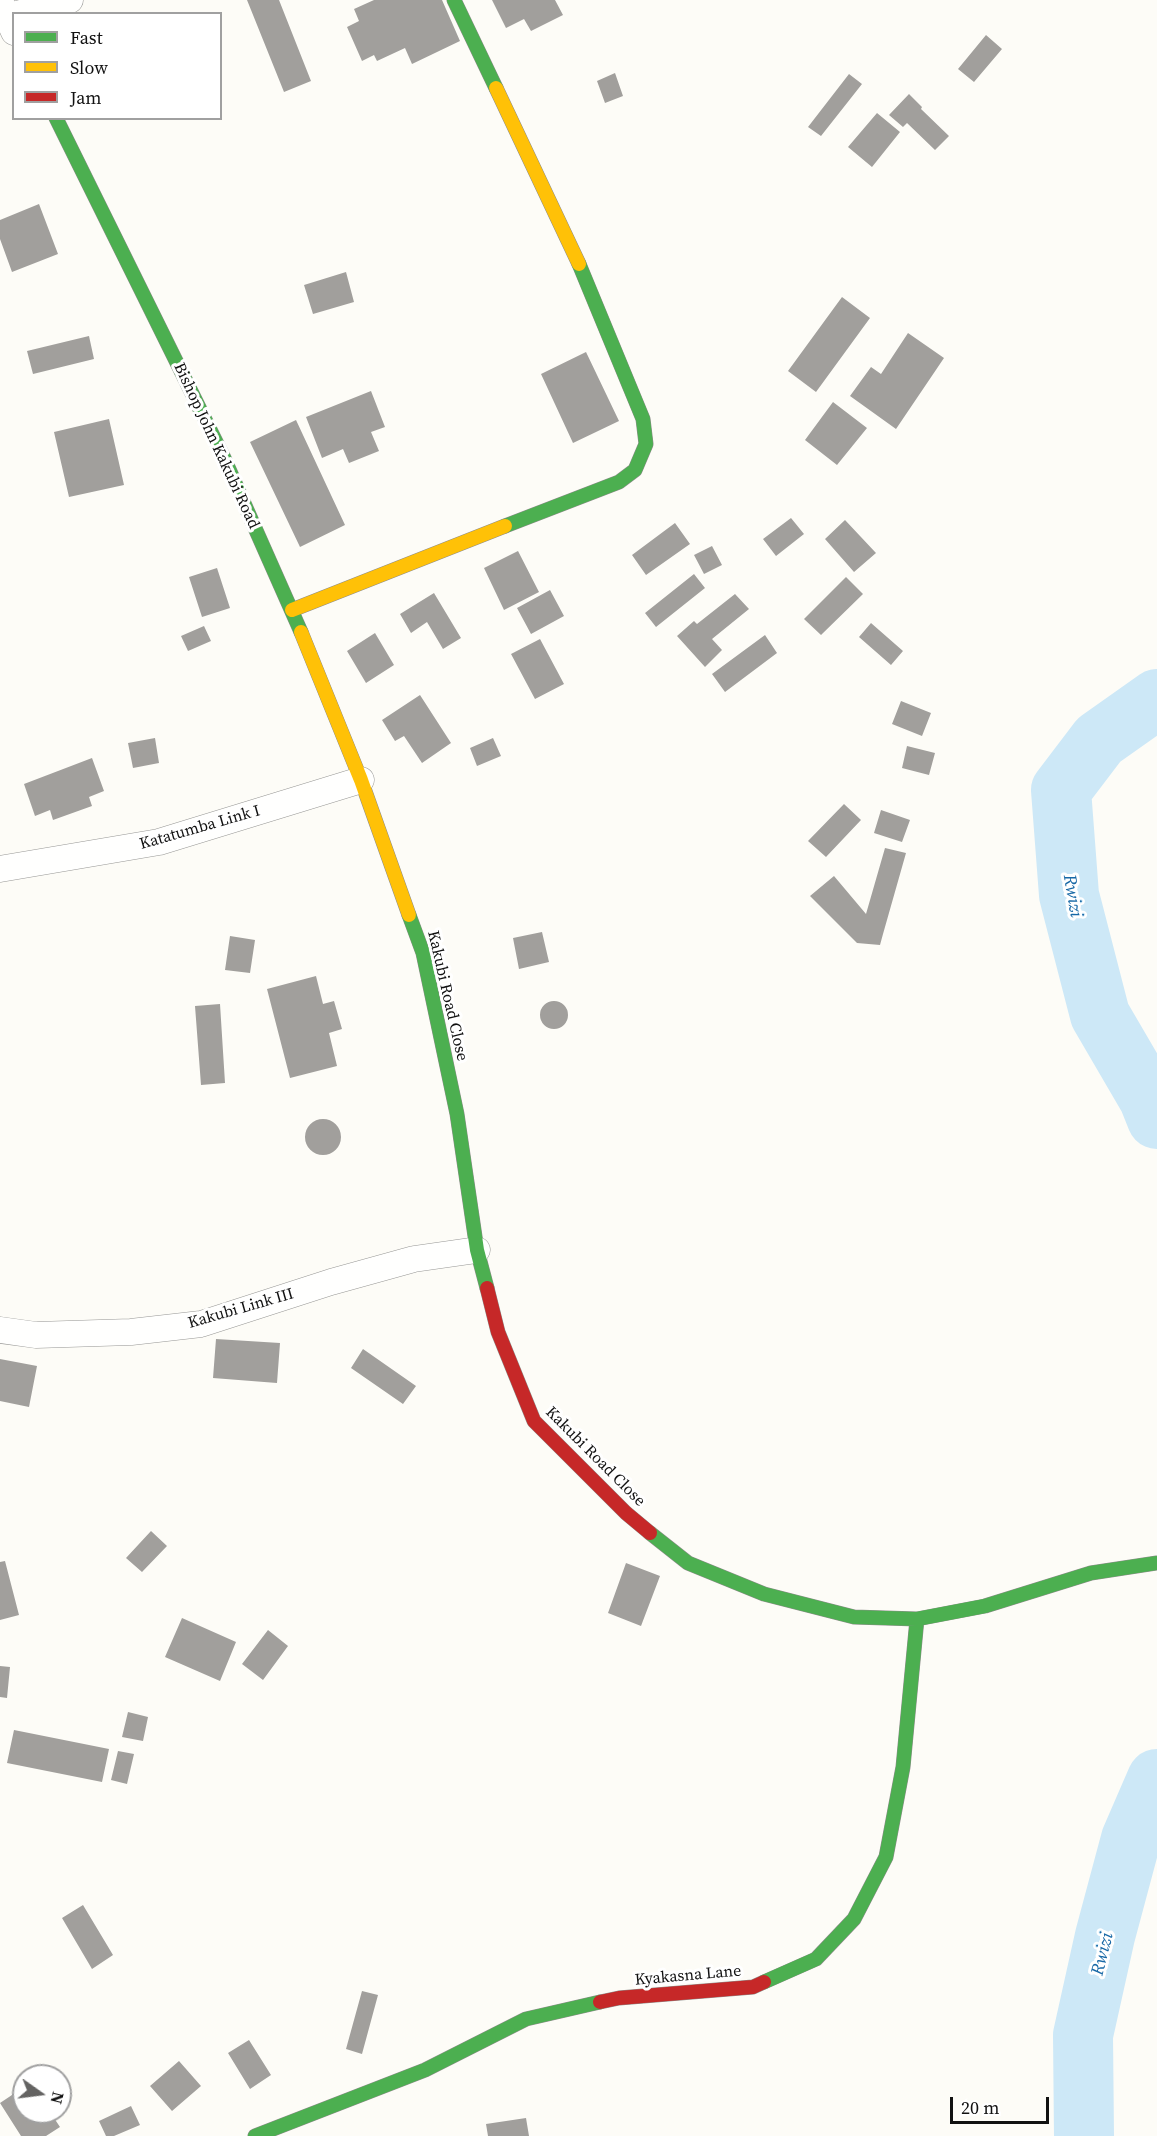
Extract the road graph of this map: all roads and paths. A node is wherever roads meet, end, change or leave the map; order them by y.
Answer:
1 (70, 0) edge
2 (454, 0) edge
3 (22, 12) edge
4 (57, 120) edge
5 (292, 610) junction
6 (361, 780) junction
7 (0, 869) edge
8 (477, 1250) junction
9 (0, 1330) edge
10 (1157, 1563) edge
11 (917, 1619) junction
12 (255, 2136) edge

1 - 3 street
2 - 5 street
4 - 5 street, Bishop John Kakubi Road
5 - 6 street, Bishop John Kakubi Road
6 - 7 street, Katatumba Link I
6 - 8 street, Kakubi Road Close
8 - 9 street, Kakubi Link III
8 - 11 street, Kakubi Road Close
10 - 11 street, Kakubi Road Close
11 - 12 street, Kyakasna Lane

